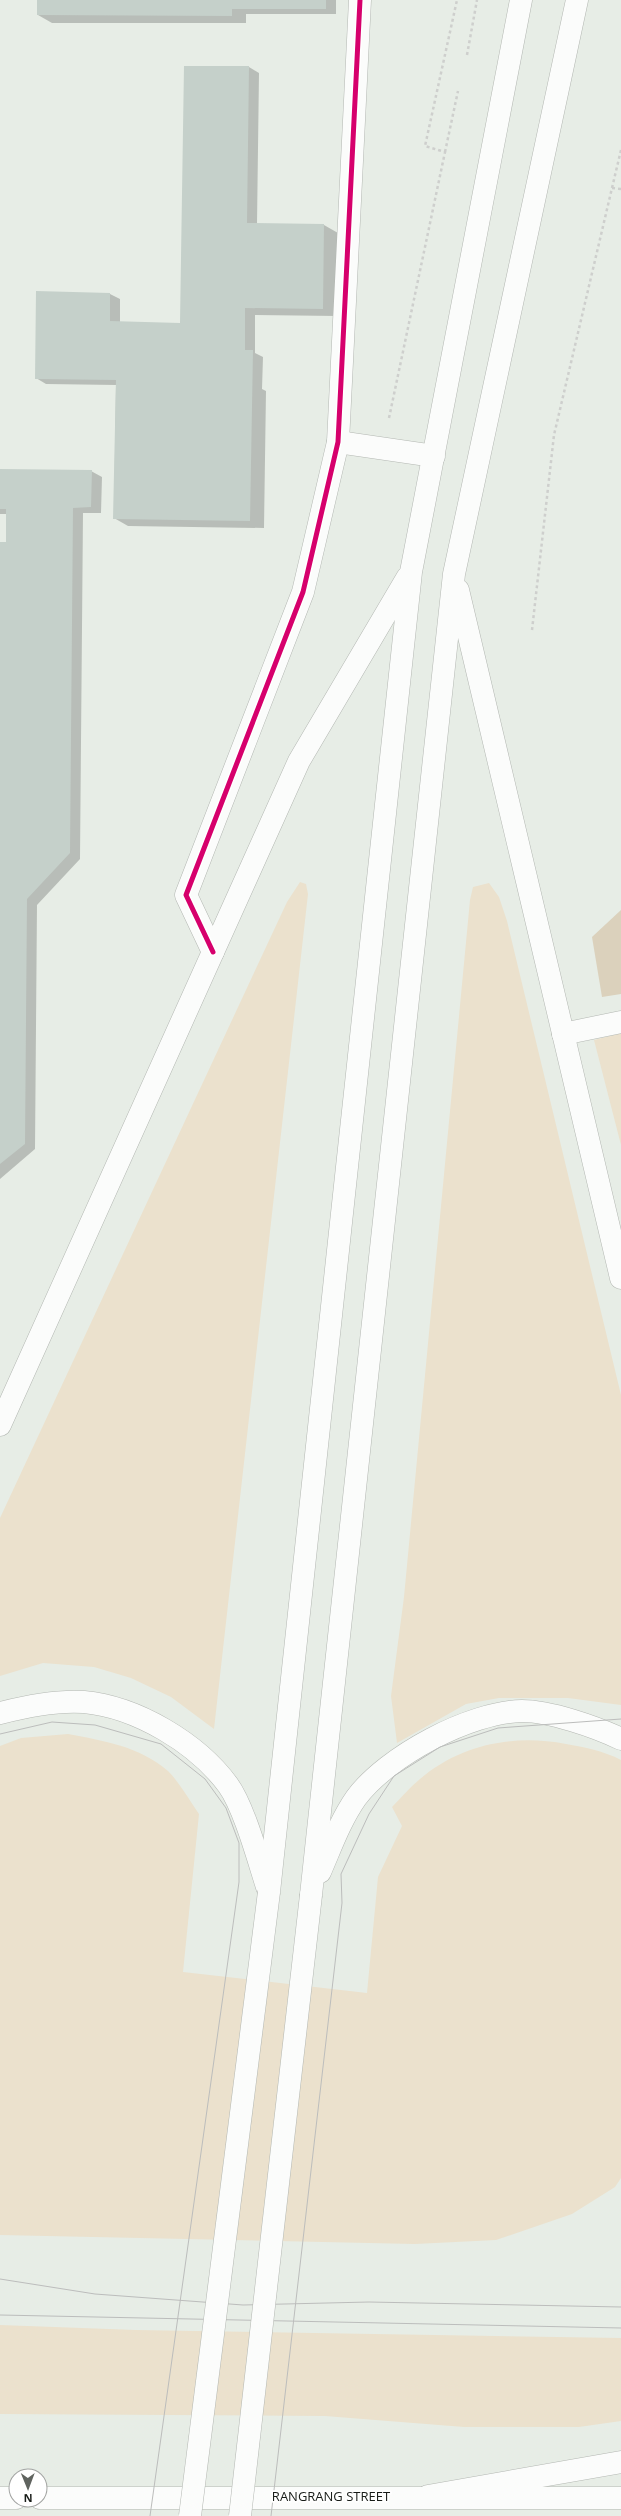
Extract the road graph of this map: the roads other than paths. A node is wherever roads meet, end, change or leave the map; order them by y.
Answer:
1 (360, 0) edge
2 (521, 0) edge
3 (577, 0) edge
4 (338, 442) junction
5 (434, 456) junction
6 (411, 572) junction
7 (454, 574) junction
8 (213, 952) junction
9 (621, 1022) edge
10 (563, 1034) junction
11 (621, 1278) edge
12 (0, 1425) edge
13 (0, 1713) edge
14 (621, 1739) edge
15 (269, 1892) junction
16 (311, 1895) junction
17 (621, 2462) edge
18 (428, 2496) junction
19 (48, 2498) edge
20 (621, 2498) edge
21 (190, 2516) edge
22 (240, 2516) edge

1 - 4 main road
2 - 5 main road
3 - 7 main road
4 - 5 main road
4 - 8 main road
5 - 6 main road
6 - 8 main road
6 - 15 main road
7 - 10 main road
7 - 16 main road
8 - 12 main road
9 - 10 main road
10 - 11 main road
13 - 15 main road
14 - 16 main road
15 - 21 main road, bridge
16 - 22 main road, bridge
17 - 18 main road
18 - 19 main road, RANGRANG STREET
18 - 20 main road, RANGRANG STREET

